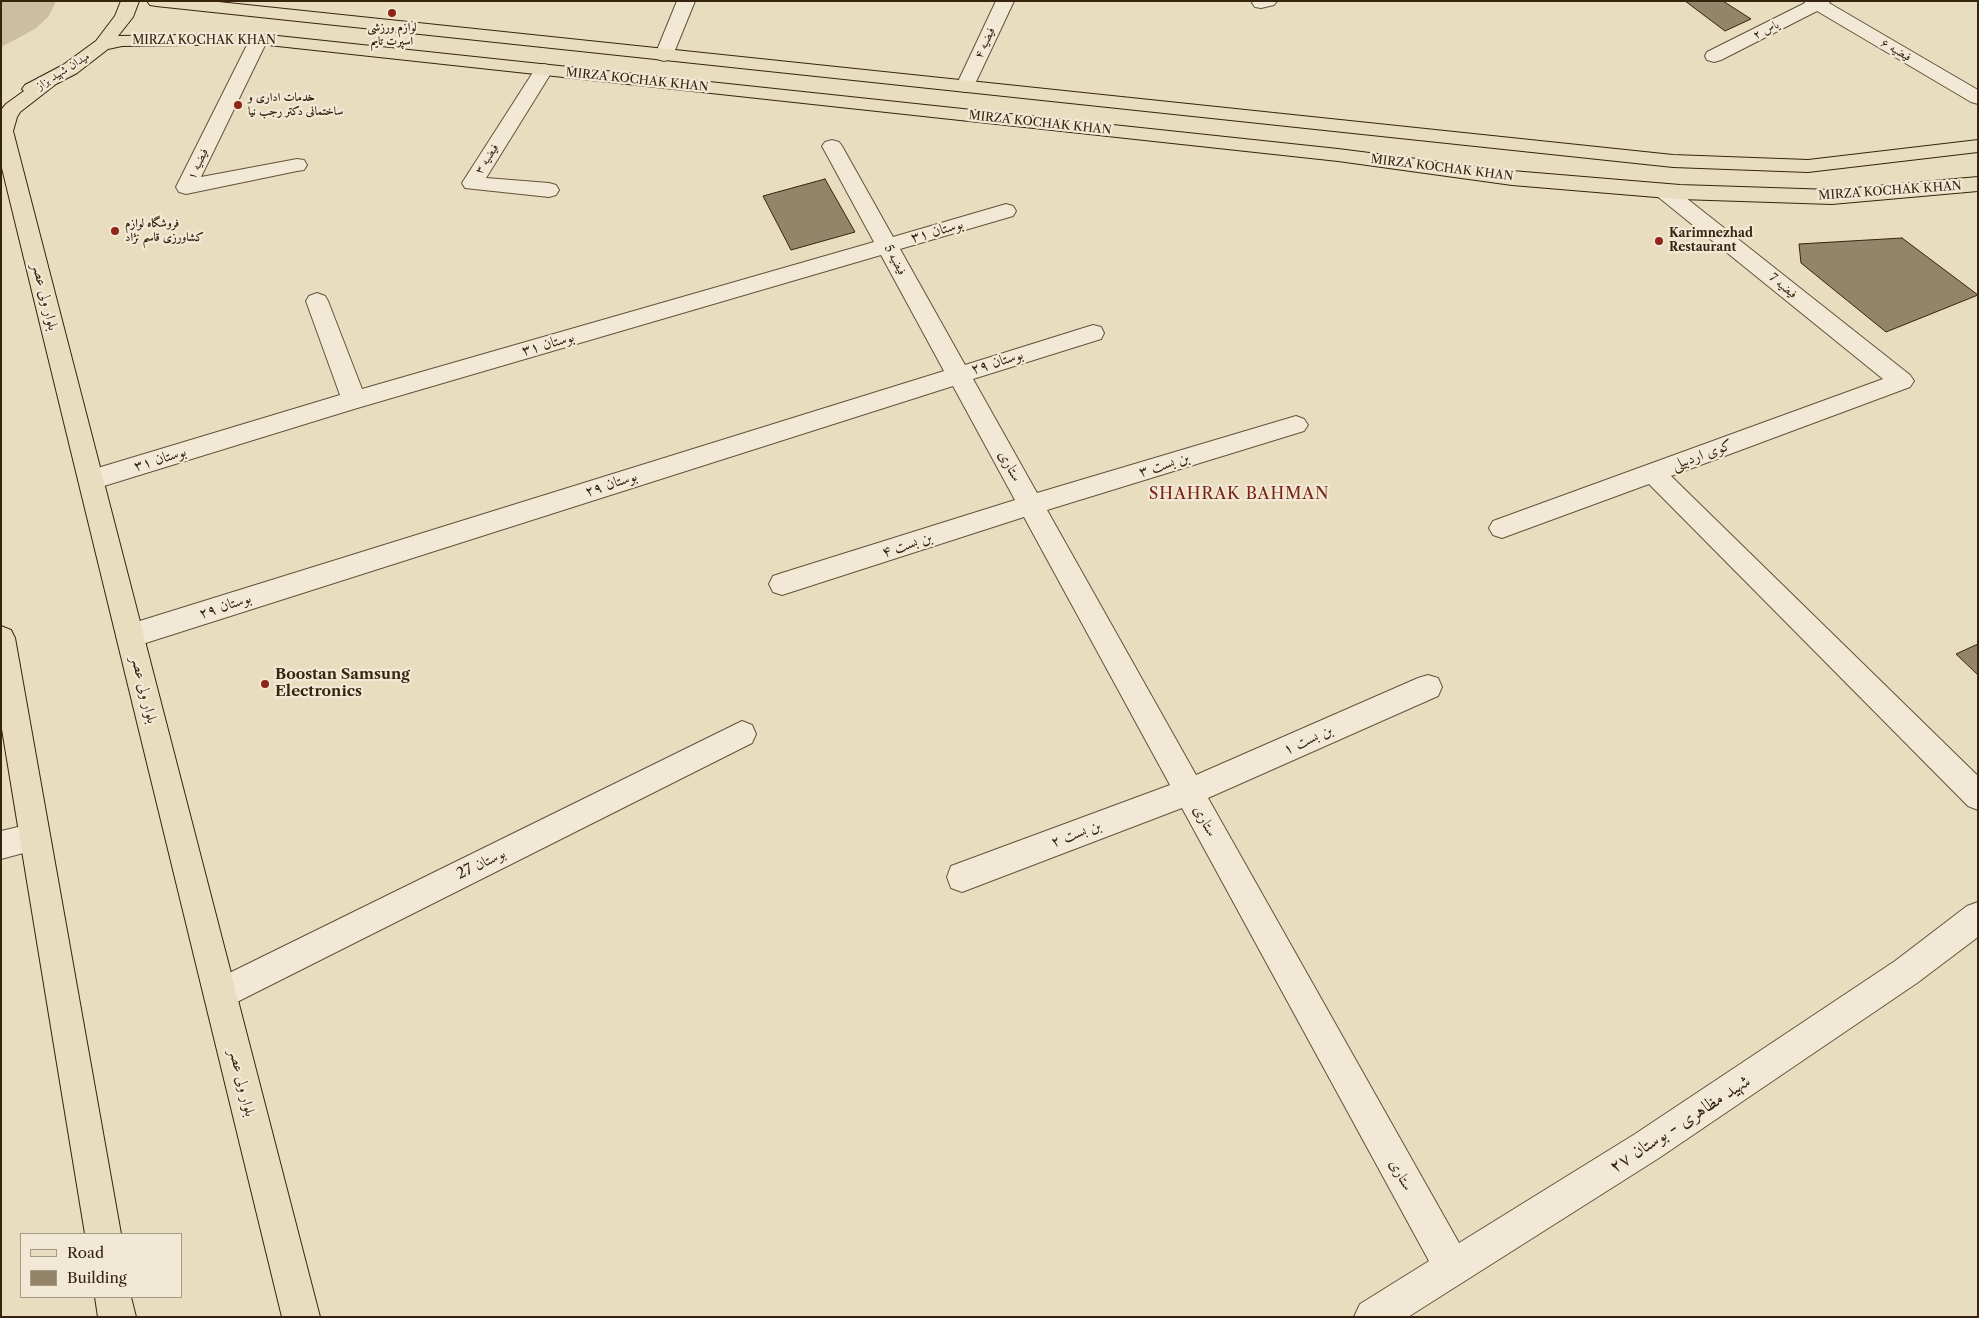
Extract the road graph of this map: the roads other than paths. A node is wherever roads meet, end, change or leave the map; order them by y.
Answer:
1 (130, 1) edge
2 (156, 1) edge
3 (686, 1) edge
4 (1005, 1) edge
5 (1818, 2) edge
6 (258, 39) junction
7 (102, 45) junction
8 (664, 54) junction
9 (1714, 56) dead end
10 (544, 70) junction
11 (48, 82) junction
12 (965, 86) junction
13 (1978, 98) edge
14 (1, 103) edge
15 (1340, 124) junction
16 (832, 146) dead end
17 (1978, 146) edge
18 (1338, 155) junction
19 (298, 165) dead end
20 (1978, 184) edge
21 (549, 190) dead end
22 (1664, 191) junction
23 (1006, 211) dead end
24 (887, 245) junction
25 (317, 301) dead end
26 (1093, 333) dead end
27 (958, 374) junction
28 (1902, 381) joint
29 (354, 400) junction
30 (1296, 425) dead end
31 (1653, 473) junction
32 (91, 480) junction
33 (1031, 505) junction
34 (1502, 528) dead end
35 (782, 584) dead end
36 (130, 636) junction
37 (1, 638) edge
38 (1428, 687) dead end
39 (742, 734) dead end
40 (1189, 792) junction
41 (1978, 796) edge
42 (35, 837) junction
43 (1, 845) edge
44 (962, 877) dead end
45 (1978, 917) edge
46 (220, 994) junction
47 (102, 1233) edge
48 (1452, 1267) junction
49 (113, 1298) edge
50 (116, 1317) edge
51 (301, 1317) edge
52 (1372, 1317) edge

1 - 7 main road, میدان شهید بزاز
2 - 8 main road, MIRZA KOCHAK KHAN
3 - 8 street
4 - 12 street, فیضیه ۴
5 - 9 street, یاس ۲
5 - 13 street, فیضیه ۶
6 - 7 main road, MIRZA KOCHAK KHAN
6 - 10 main road, MIRZA KOCHAK KHAN
6 - 19 street, فیضیه ۱
7 - 11 main road, میدان شهید بزاز
8 - 12 main road, MIRZA KOCHAK KHAN
10 - 18 main road, MIRZA KOCHAK KHAN
10 - 21 street, فیضیه ۳
11 - 14 main road, میدان شهید بزاز
11 - 32 main road, بلوار ولی عصر
12 - 15 main road, MIRZA KOCHAK KHAN
15 - 17 main road, MIRZA KOCHAK KHAN
15 - 18 main road
16 - 24 street, فیضیه 5
18 - 22 main road, MIRZA KOCHAK KHAN
20 - 22 main road, MIRZA KOCHAK KHAN
22 - 28 street, فیضیه 7
23 - 24 street, بوستان ۳۱
24 - 27 street, فیضیه 5
24 - 29 street, بوستان ۳۱
25 - 29 street
26 - 27 street, بوستان ۲۹
27 - 33 street, ستاری
27 - 36 street, بوستان ۲۹
28 - 31 street, کوی اردبیلی
29 - 32 street, بوستان ۳۱
30 - 33 street, بن بست ۳
31 - 34 street, کوی اردبیلی
31 - 41 street
32 - 36 main road, بلوار ولی عصر
33 - 35 street, بن بست ۴
33 - 40 street, ستاری
36 - 46 main road, بلوار ولی عصر
37 - 42 main road
38 - 40 street, ۱ بن بست
39 - 46 street, بوستان 27
40 - 44 street, بن بست ۲
40 - 48 street, ستاری
42 - 43 street
42 - 47 main road
45 - 48 street, شهید مظاهری - بوستان ۲۷
46 - 51 main road, بلوار ولی عصر
48 - 52 street, شهید مظاهری - بوستان ۲۷
49 - 50 main road

